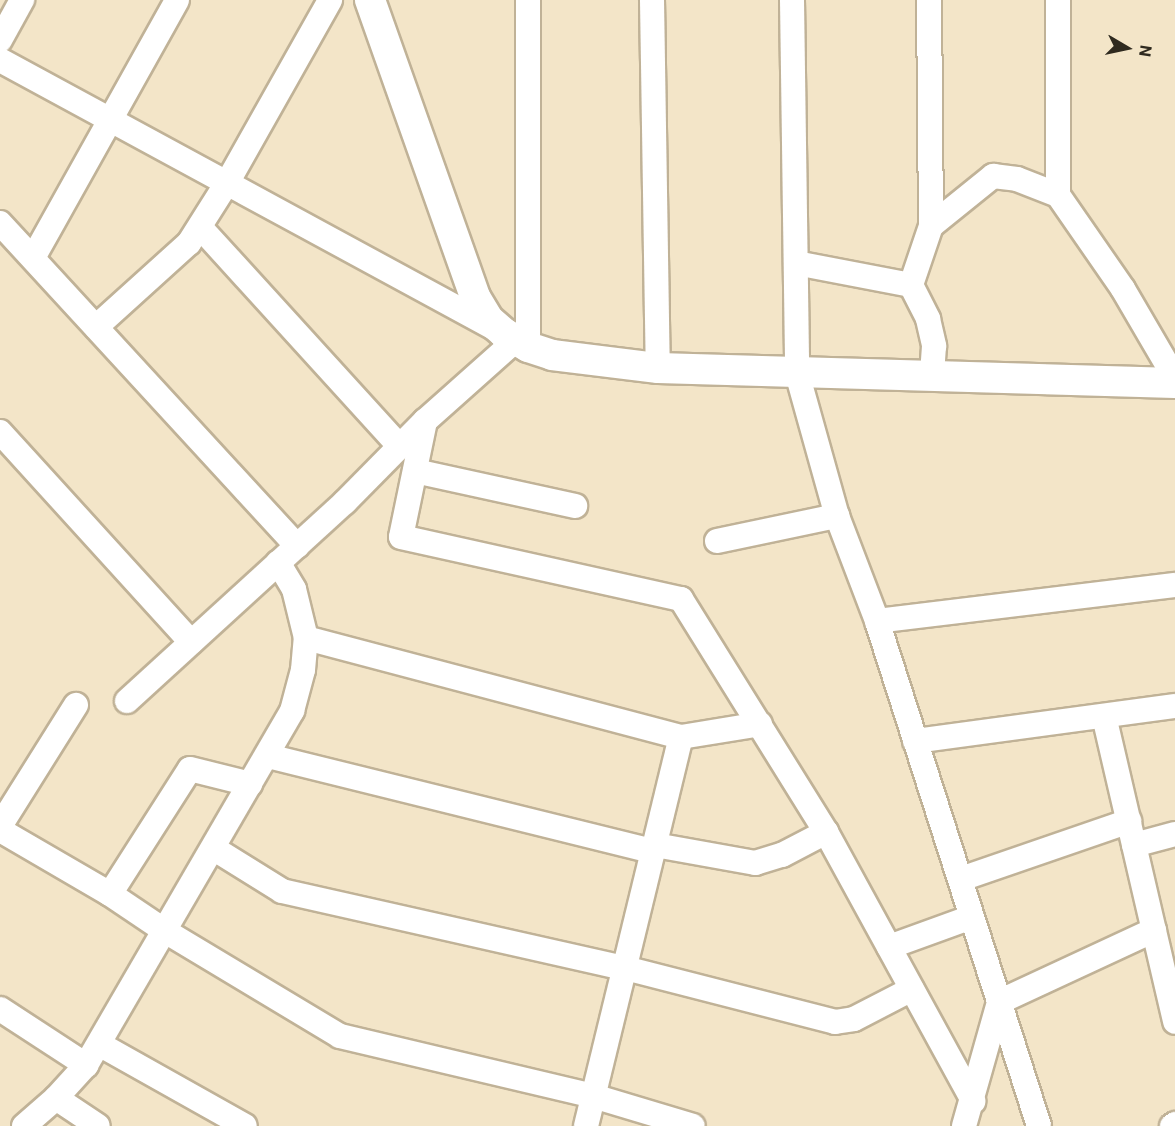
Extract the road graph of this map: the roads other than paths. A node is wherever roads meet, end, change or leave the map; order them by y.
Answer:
1 (22, 0) edge
2 (177, 0) edge
3 (330, 0) edge
4 (370, 0) edge
5 (528, 0) edge
6 (652, 0) edge
7 (792, 0) edge
8 (929, 0) edge
9 (1058, 0) edge
10 (0, 40) edge
11 (0, 60) edge
12 (110, 120) junction
13 (227, 183) junction
14 (1058, 195) junction
15 (1, 226) edge
16 (931, 226) junction
17 (200, 227) junction
18 (33, 258) junction
19 (795, 263) junction
20 (910, 285) junction
21 (96, 327) junction
22 (516, 340) junction
23 (658, 368) junction
24 (797, 373) junction
25 (932, 377) junction
26 (1175, 378) edge
27 (1175, 383) edge
28 (425, 421) junction
29 (0, 432) edge
30 (400, 447) junction
31 (415, 471) junction
32 (575, 506) dead end
33 (837, 516) junction
34 (717, 542) dead end
35 (297, 546) junction
36 (278, 562) junction
37 (1175, 585) edge
38 (877, 621) junction
39 (306, 638) junction
40 (191, 642) junction
41 (128, 701) dead end
42 (76, 705) dead end
43 (1175, 706) edge
44 (1104, 716) junction
45 (760, 724) junction
46 (681, 737) junction
47 (915, 741) junction
48 (268, 756) junction
49 (249, 784) junction
50 (1129, 821) junction
51 (0, 828) edge
52 (826, 832) junction
53 (1175, 834) edge
54 (1134, 845) junction
55 (213, 848) junction
56 (654, 848) junction
57 (961, 879) junction
58 (110, 894) junction
59 (972, 916) junction
60 (1154, 930) junction
61 (165, 931) junction
62 (889, 947) junction
63 (625, 968) junction
64 (912, 989) junction
65 (999, 1002) junction
66 (0, 1009) edge
67 (1175, 1022) edge
68 (99, 1044) junction
69 (86, 1065) junction
70 (593, 1096) junction
71 (56, 1098) junction
72 (973, 1101) junction
73 (24, 1126) edge
74 (98, 1126) edge
75 (245, 1126) edge
76 (586, 1126) edge
77 (693, 1126) edge
78 (964, 1126) edge
79 (1039, 1126) edge

1 - 10 street
2 - 12 street
3 - 13 street
4 - 22 street
5 - 22 street
6 - 23 street
7 - 19 street
8 - 16 street
9 - 14 street
11 - 12 street
12 - 13 street
12 - 18 street
13 - 17 street
13 - 22 street
14 - 16 street
14 - 26 street
15 - 18 street
16 - 20 street
17 - 21 street
17 - 30 street
18 - 21 street
19 - 20 street
19 - 24 street
20 - 25 street
21 - 35 street
22 - 23 street
22 - 28 street
23 - 24 street
24 - 25 street
24 - 33 street
25 - 27 street
28 - 30 street
28 - 31 street
29 - 40 street
30 - 35 street
31 - 32 street
31 - 45 street
33 - 34 street
33 - 38 street
35 - 36 street
36 - 39 street
36 - 40 street
37 - 38 street
38 - 47 street
39 - 46 street
39 - 48 street
40 - 41 street
42 - 51 street
43 - 44 street
44 - 47 street
44 - 50 street
45 - 46 street
45 - 52 street
46 - 56 street
47 - 57 street
48 - 49 street
48 - 56 street
49 - 55 street
49 - 58 street
50 - 54 street
50 - 57 street
51 - 58 street
52 - 56 street
52 - 62 street
53 - 54 street
54 - 60 street
55 - 61 street
55 - 63 street
56 - 63 street
57 - 59 street
58 - 61 street
59 - 62 street
59 - 65 street
60 - 65 street
60 - 67 street
61 - 68 street
61 - 70 street
62 - 64 street
63 - 64 street
63 - 70 street
64 - 72 street
65 - 72 street
65 - 79 street
66 - 69 street
68 - 69 street
68 - 75 street
69 - 71 street
70 - 76 street
70 - 77 street
71 - 73 street
71 - 74 street
72 - 78 street

